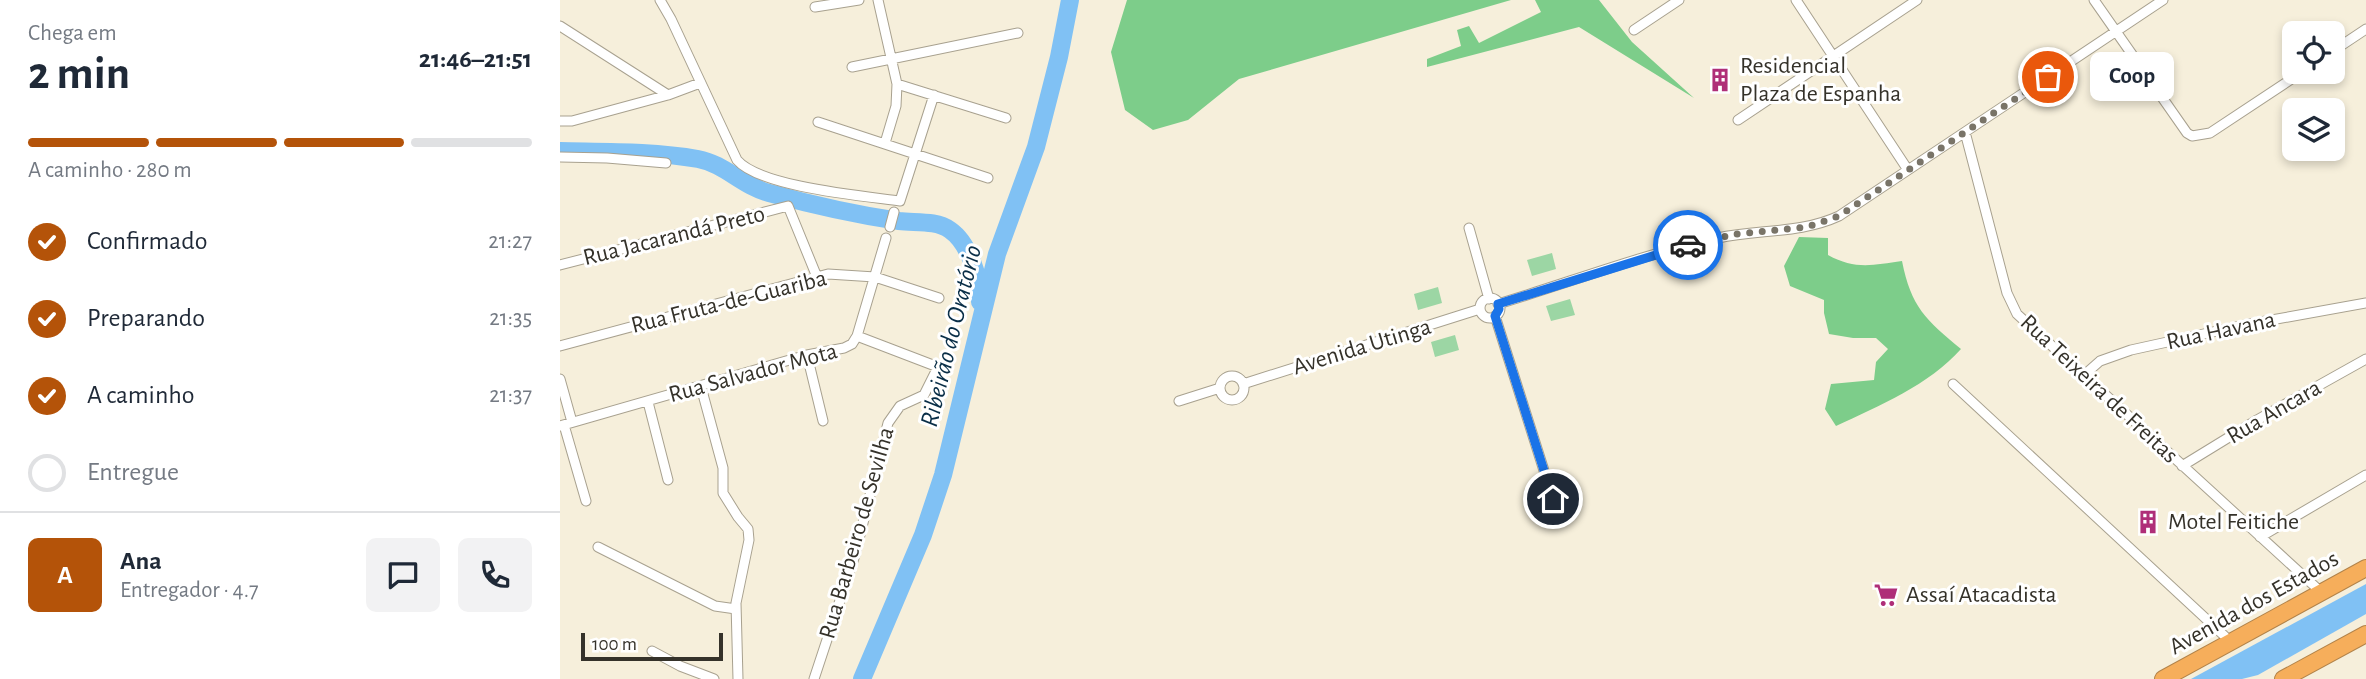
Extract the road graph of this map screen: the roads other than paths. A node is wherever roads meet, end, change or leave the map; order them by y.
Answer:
1 (660, 0) edge
2 (859, 0) edge
3 (878, 0) edge
4 (1679, 0) edge
5 (1797, 0) edge
6 (1917, 0) edge
7 (2094, 0) edge
8 (2163, 0) edge
9 (815, 7) dead end
10 (560, 26) edge
11 (2366, 29) edge
12 (1634, 30) dead end
13 (2116, 32) junction
14 (1018, 33) dead end
15 (2345, 43) edge
16 (1833, 57) junction
17 (890, 58) junction
18 (852, 67) dead end
19 (700, 83) junction
20 (897, 84) junction
21 (2284, 84) edge
22 (668, 94) junction
23 (934, 95) junction
24 (560, 114) edge
25 (1006, 118) dead end
26 (1738, 120) dead end
27 (560, 121) edge
28 (572, 121) junction
29 (818, 122) dead end
30 (1965, 132) junction
31 (885, 144) junction
32 (915, 153) junction
33 (560, 157) edge
34 (666, 163) dead end
35 (1908, 170) junction
36 (988, 178) dead end
37 (894, 212) dead end
38 (890, 227) dead end
39 (1469, 228) dead end
40 (886, 239) dead end
41 (560, 265) edge
42 (817, 277) junction
43 (875, 277) junction
44 (939, 298) dead end
45 (1489, 299) junction
46 (2366, 303) edge
47 (1498, 304) junction
48 (1480, 309) junction
49 (1495, 316) junction
50 (857, 336) junction
51 (560, 346) edge
52 (807, 355) junction
53 (2366, 359) edge
54 (938, 367) joint
55 (2083, 376) junction
56 (560, 379) edge
57 (1243, 384) junction
58 (1952, 384) dead end
59 (701, 387) junction
60 (1220, 388) junction
61 (1179, 401) dead end
62 (648, 402) junction
63 (823, 421) dead end
64 (565, 424) edge
65 (2182, 466) junction
66 (2366, 475) edge
67 (668, 480) dead end
68 (1553, 499) dead end
69 (586, 501) dead end
70 (2260, 537) junction
71 (598, 547) dead end
72 (2366, 568) edge
73 (2321, 592) junction
74 (736, 609) junction
75 (2366, 634) edge
76 (2231, 642) junction
77 (652, 651) dead end
78 (714, 679) edge
79 (738, 679) edge
80 (814, 679) edge
81 (2163, 679) edge
82 (2283, 679) edge

1 - 19 street
2 - 9 street
3 - 17 street
4 - 12 street
5 - 16 street
6 - 16 street
7 - 13 street
8 - 13 street
10 - 22 street
11 - 15 street
13 - 21 street
13 - 30 street
14 - 17 street
16 - 26 street
16 - 35 street
17 - 18 street
17 - 20 street
19 - 22 street
19 - 32 street
20 - 23 street
20 - 31 street
22 - 28 street
23 - 25 street
23 - 32 street
24 - 28 street
27 - 28 street
29 - 31 street
30 - 35 street
30 - 55 street, Rua Teixeira de Freitas
31 - 32 street
32 - 36 street
33 - 34 street
35 - 47 street
37 - 38 street
39 - 45 street
40 - 43 street
41 - 42 street, Rua Jacarandá Preto
42 - 43 street, Rua Fruta-de-Guariba
42 - 51 street, Rua Fruta-de-Guariba
43 - 44 street, Rua Fruta-de-Guariba
43 - 50 street
45 - 47 street
45 - 48 street
46 - 55 street, Rua Havana
47 - 49 street
48 - 49 street
48 - 57 street, Avenida Utinga
49 - 68 street
50 - 52 street, Rua Salvador Mota
50 - 54 street, Rua Salvador Mota
52 - 59 street, Rua Salvador Mota
52 - 63 street
53 - 65 street, Rua Ancara
54 - 80 street, Rua Barbeiro de Sevilha
55 - 65 street, Rua Teixeira de Freitas
56 - 64 street
57 - 60 street
57 - 60 street
58 - 76 street
59 - 62 street, Rua Salvador Mota
59 - 74 street
60 - 61 street
62 - 64 street, Rua Salvador Mota
62 - 67 street
64 - 69 street
65 - 70 street, Rua Teixeira de Freitas
66 - 70 street
70 - 73 street, Rua Teixeira de Freitas
71 - 74 street
72 - 73 highway, Avenida dos Estados
73 - 76 highway, Avenida dos Estados
74 - 79 street
75 - 82 highway
76 - 81 highway, Avenida dos Estados
77 - 78 street

